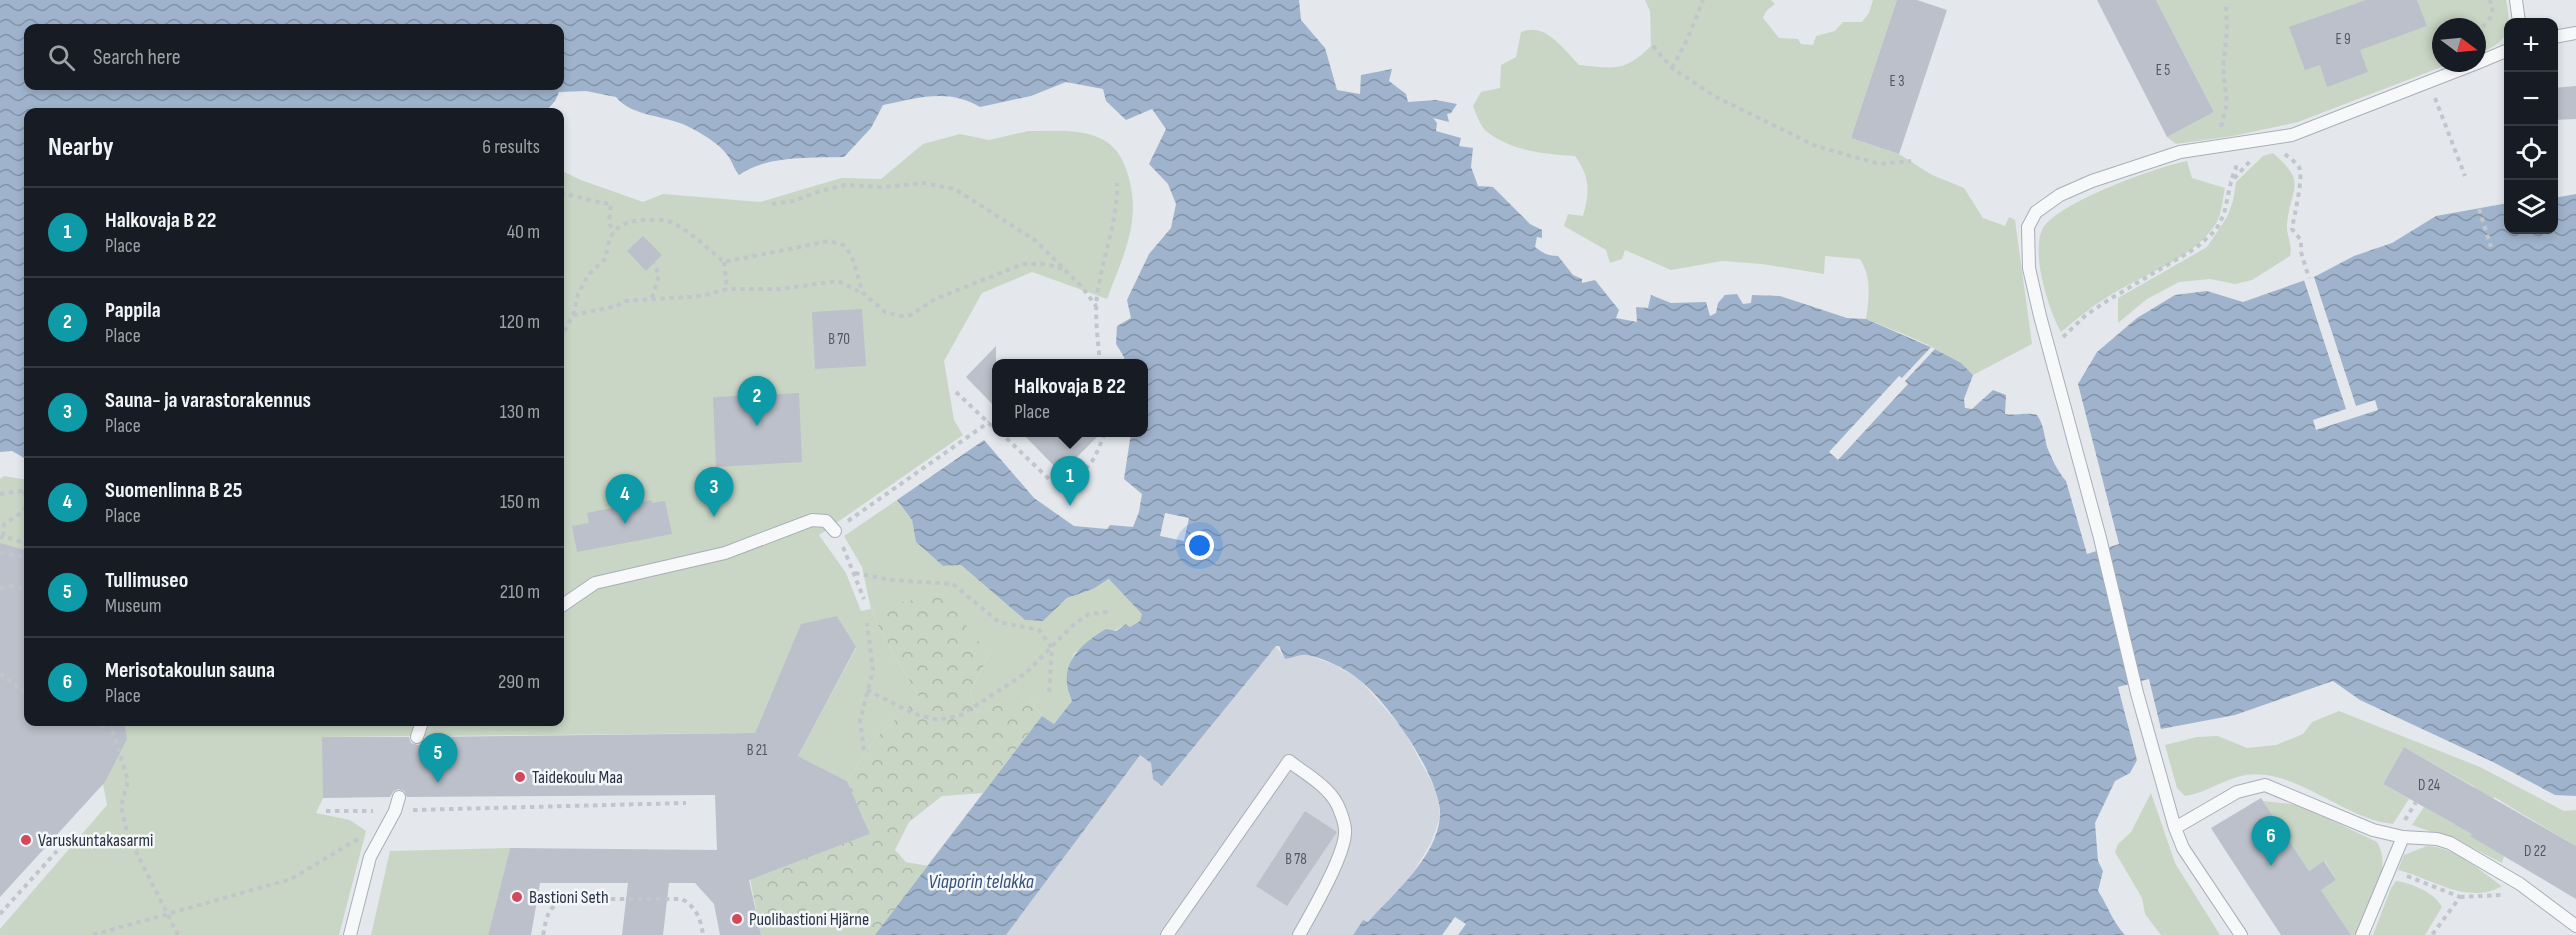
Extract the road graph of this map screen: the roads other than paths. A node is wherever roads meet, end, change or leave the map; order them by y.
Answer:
1 (2516, 0) edge
2 (2518, 18) edge
3 (2576, 33) edge
4 (2558, 36) edge
5 (2504, 52) edge
6 (2486, 59) edge
7 (2454, 72) edge
8 (835, 531) road end
9 (564, 604) edge
10 (421, 726) edge
11 (417, 737) dead end
12 (399, 797) dead end
13 (2175, 828) junction
14 (2403, 837) junction
15 (2576, 926) edge
16 (350, 935) edge
17 (1167, 935) edge
18 (1299, 935) edge
19 (2241, 935) edge
20 (2362, 935) edge

1 - 2 lane
3 - 4 lane
5 - 6 lane
7 - 13 lane
8 - 9 lane
10 - 11 lane
12 - 16 lane
13 - 14 lane
13 - 19 lane
14 - 15 lane
14 - 20 lane
17 - 18 lane

